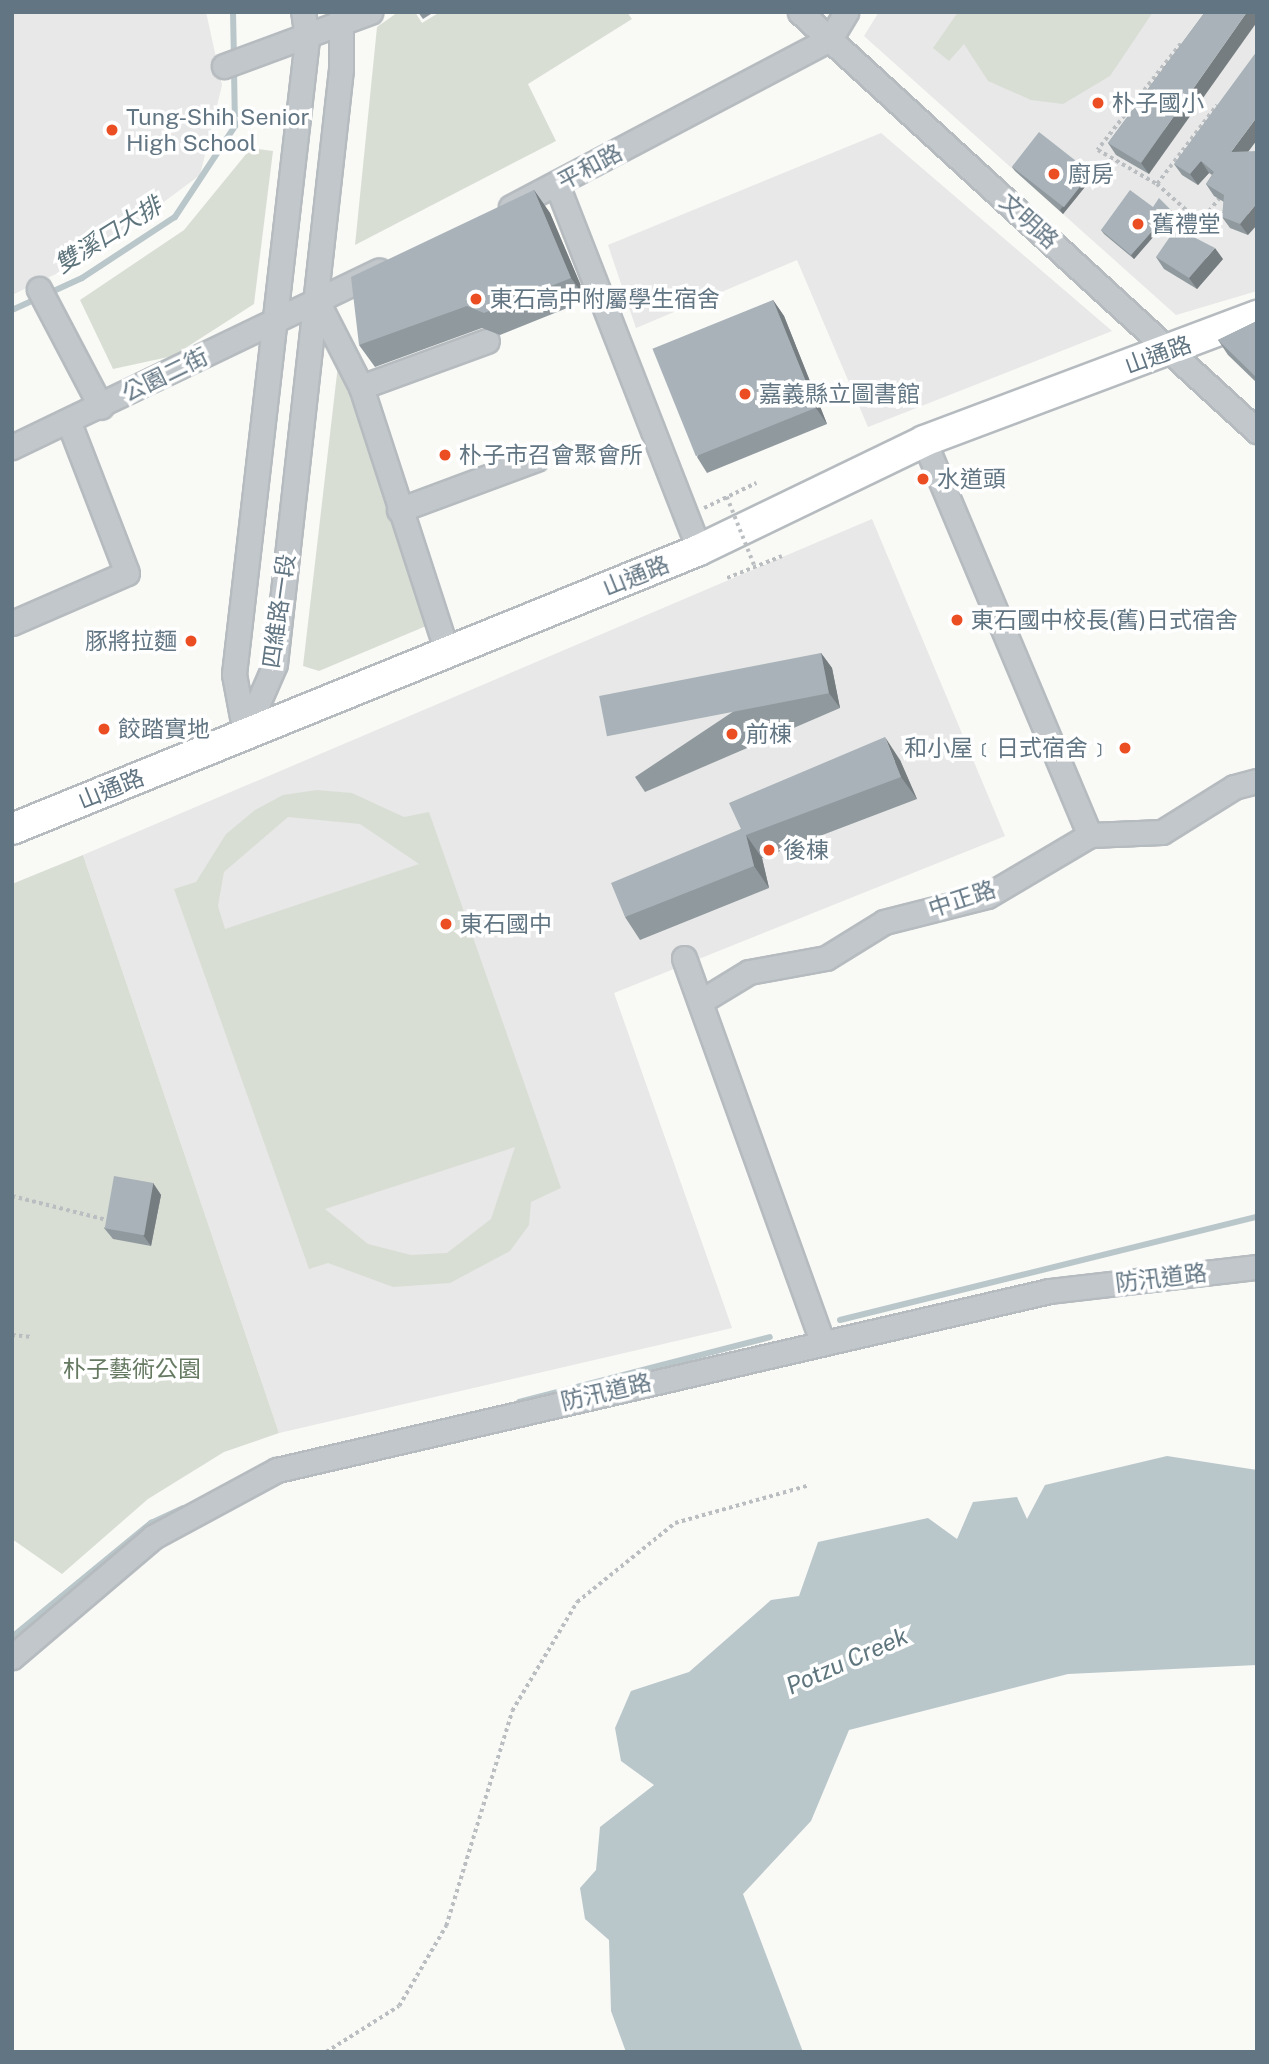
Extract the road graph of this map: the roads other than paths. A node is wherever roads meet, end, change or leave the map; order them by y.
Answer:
1 (303, 12) edge
2 (370, 12) edge
3 (800, 12) edge
4 (846, 12) edge
5 (342, 19) edge
6 (307, 40) junction
7 (830, 40) junction
8 (224, 66) dead end
9 (556, 185) junction
10 (493, 215) edge
11 (405, 257) edge
12 (39, 289) dead end
13 (316, 299) junction
14 (1257, 316) edge
15 (270, 323) junction
16 (487, 341) edge
17 (1171, 351) junction
18 (361, 387) junction
19 (101, 407) junction
20 (69, 423) junction
21 (1257, 431) edge
22 (924, 441) junction
23 (12, 447) edge
24 (536, 459) dead end
25 (399, 510) junction
26 (699, 550) junction
27 (12, 623) edge
28 (447, 652) junction
29 (244, 733) junction
30 (1257, 781) edge
31 (12, 829) edge
32 (1090, 835) junction
33 (684, 958) dead end
34 (703, 1000) junction
35 (1257, 1267) edge
36 (822, 1342) junction
37 (12, 1657) edge

1 - 6 street, 四維路一段
2 - 5 street
3 - 7 street, 文明路
4 - 7 street
5 - 6 street
5 - 13 street, 四維路一段
6 - 8 street
6 - 15 street, 四維路一段
7 - 9 street, 平和路
7 - 17 street, 文明路
9 - 10 street, 平和路
9 - 26 street
11 - 13 street
12 - 19 street
13 - 15 street, 公園二街
13 - 18 street
13 - 29 street, 四維路一段
14 - 17 main road, 山通路
15 - 19 street, 公園二街
15 - 29 street, 四維路一段
16 - 18 street
17 - 21 street, 文明路
17 - 22 main road, 山通路
18 - 25 street
19 - 20 street, 公園二街
20 - 23 street, 公園二街
20 - 27 street
22 - 26 main road, 山通路
22 - 32 street
24 - 25 street
25 - 28 street
26 - 28 main road, 山通路
28 - 29 main road, 山通路
29 - 31 main road, 山通路
30 - 32 street, 中正路
32 - 34 street, 中正路
33 - 34 street
34 - 36 street
35 - 36 street, 防汛道路
36 - 37 street, 防汛道路

